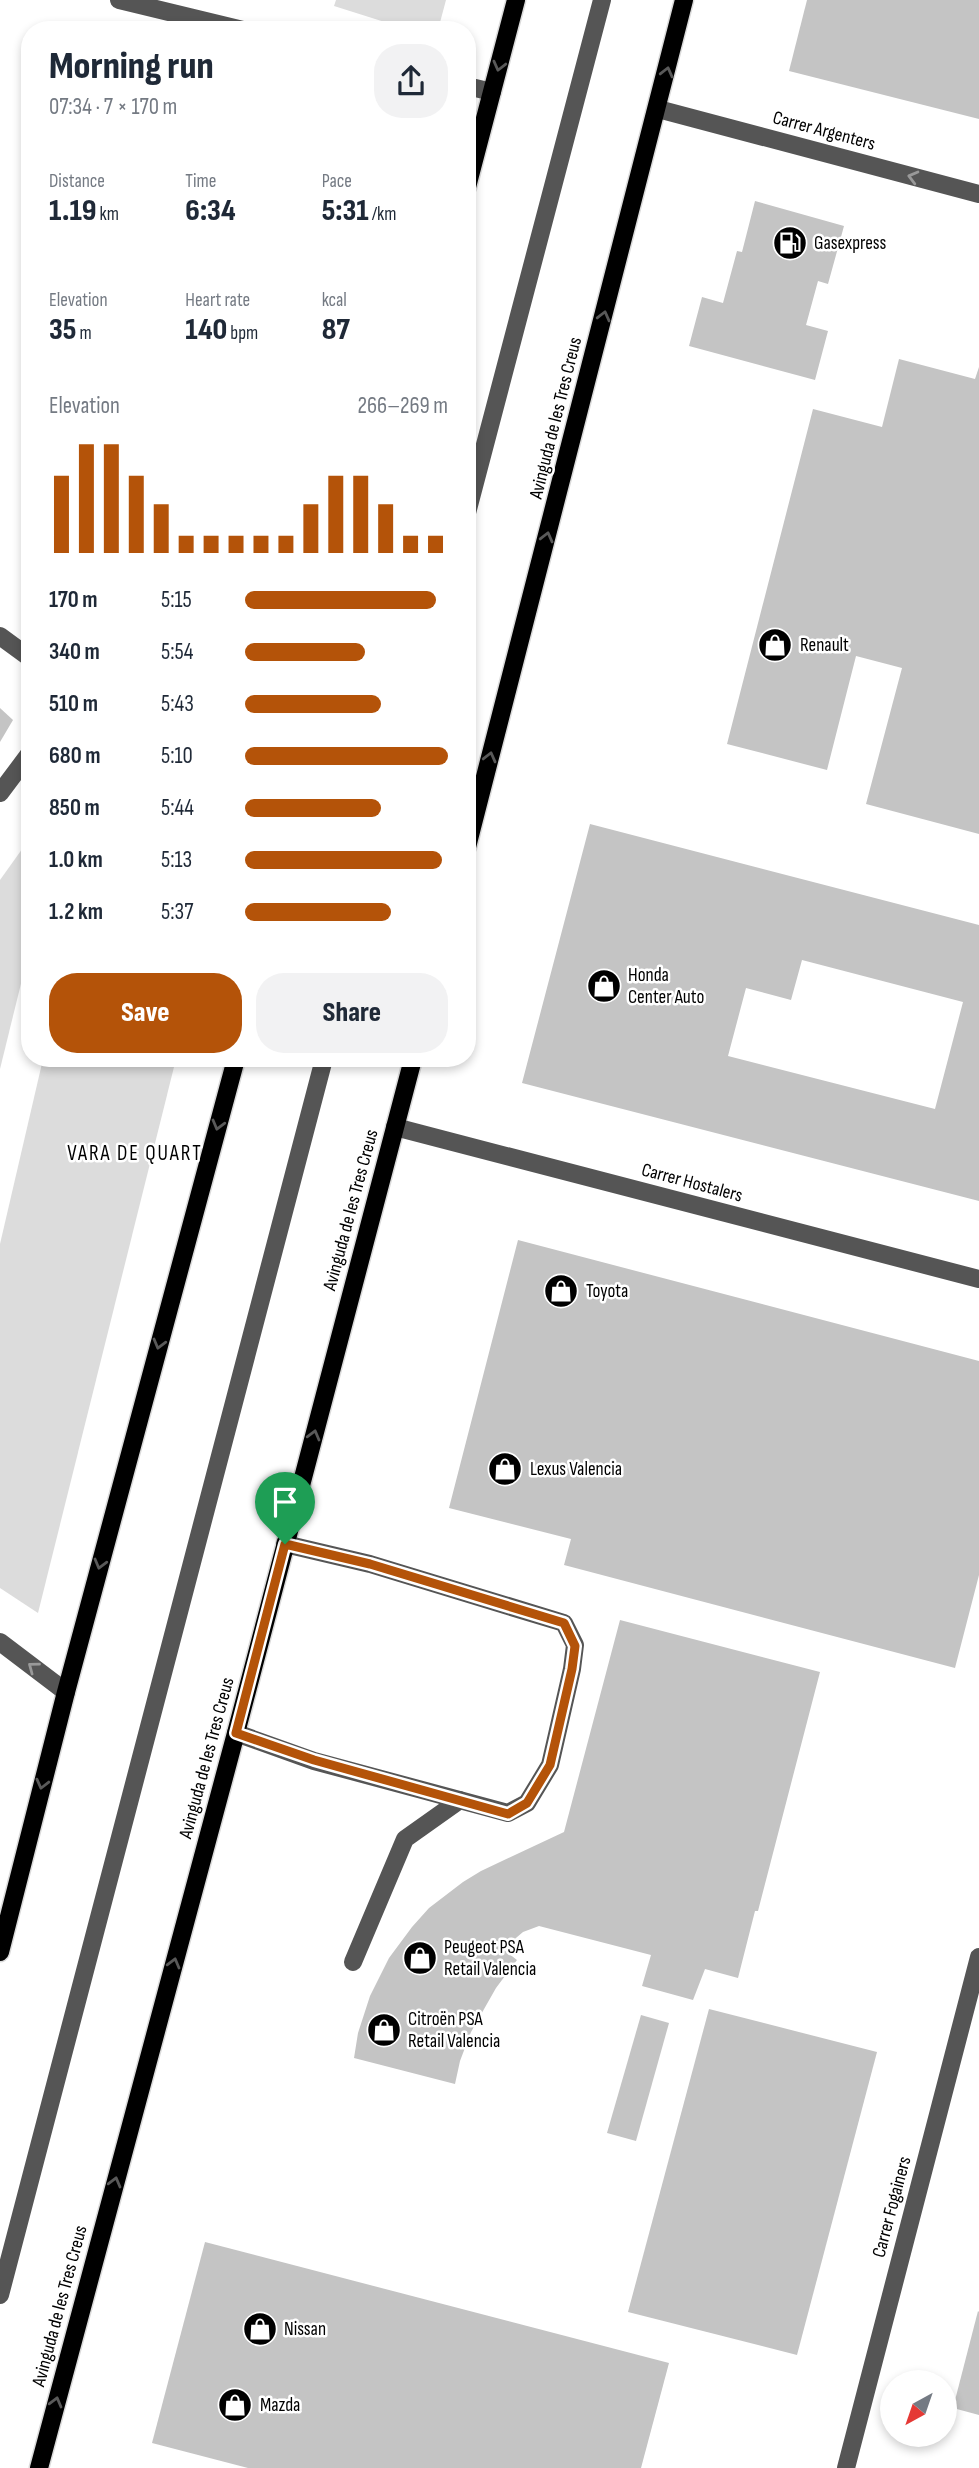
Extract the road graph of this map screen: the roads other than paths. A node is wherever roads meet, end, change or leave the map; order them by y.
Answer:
1 (119, 0) edge
2 (516, 0) edge
3 (602, 0) edge
4 (684, 0) edge
5 (206, 21) edge
6 (476, 88) edge
7 (492, 92) junction
8 (657, 109) junction
9 (476, 153) edge
10 (979, 194) edge
11 (476, 479) edge
12 (0, 635) edge
13 (21, 651) edge
14 (21, 765) edge
15 (0, 793) edge
16 (476, 812) edge
17 (234, 1067) edge
18 (322, 1067) edge
19 (410, 1067) edge
20 (395, 1127) junction
21 (979, 1279) edge
22 (285, 1544) junction
23 (0, 1642) edge
24 (66, 1692) junction
25 (236, 1733) junction
26 (460, 1800) junction
27 (0, 1952) edge
28 (979, 1957) edge
29 (353, 1962) dead end
30 (0, 2295) edge
31 (38, 2468) edge
32 (846, 2468) edge

1 - 5 street
2 -> 7 main road
3 - 11 street
8 -> 4 main road, Avinguda de les Tres Creus
6 - 7 street
7 - 9 main road
10 -> 8 street, Carrer Argenters
16 -> 8 main road, Avinguda de les Tres Creus
12 - 13 street
14 - 15 street
17 -> 24 main road
18 - 30 street
19 - 20 main road, Avinguda de les Tres Creus
20 - 21 street, Carrer Hostalers
22 -> 20 main road, Avinguda de les Tres Creus
22 - 25 main road, Avinguda de les Tres Creus
22 - 26 street
24 -> 23 street
24 -> 27 main road
25 - 26 street
31 -> 25 main road, Avinguda de les Tres Creus
26 - 29 street
28 - 32 street, Carrer Fogainers

